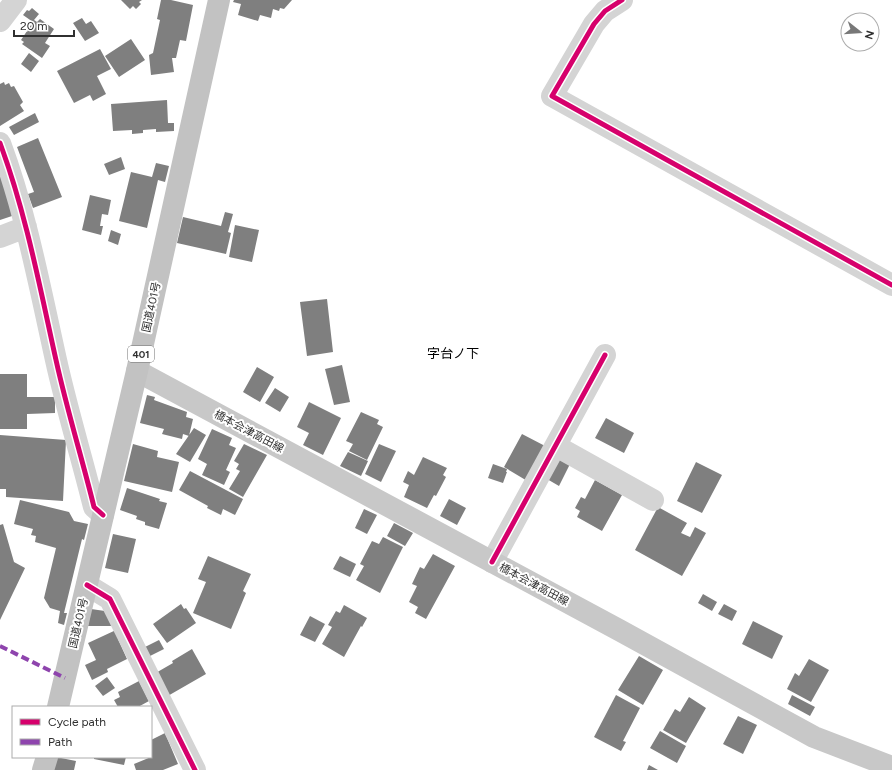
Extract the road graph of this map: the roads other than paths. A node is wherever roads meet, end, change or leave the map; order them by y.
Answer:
1 (16, 0) edge
2 (219, 0) edge
3 (622, 0) edge
4 (0, 21) edge
5 (0, 143) edge
6 (26, 227) junction
7 (0, 237) edge
8 (892, 284) edge
9 (605, 355) dead end
10 (138, 371) junction
11 (556, 446) junction
12 (653, 500) dead end
13 (103, 515) junction
14 (492, 562) junction
15 (87, 585) junction
16 (58, 706) edge
17 (47, 758) edge
18 (892, 767) edge
19 (44, 770) edge
20 (195, 770) edge

1 - 4 street
2 - 10 highway, 国道401号 / 401
3 - 8 street
5 - 6 street
6 - 7 street
6 - 13 street
9 - 11 street
10 - 13 highway, 国道401号 / 401
10 - 14 main road, 橋本会津高田線
11 - 12 street
11 - 14 street
13 - 15 highway, 国道401号 / 401
14 - 18 main road, 橋本会津高田線
15 - 16 highway, 国道401号 / 401
15 - 20 street
17 - 19 highway

